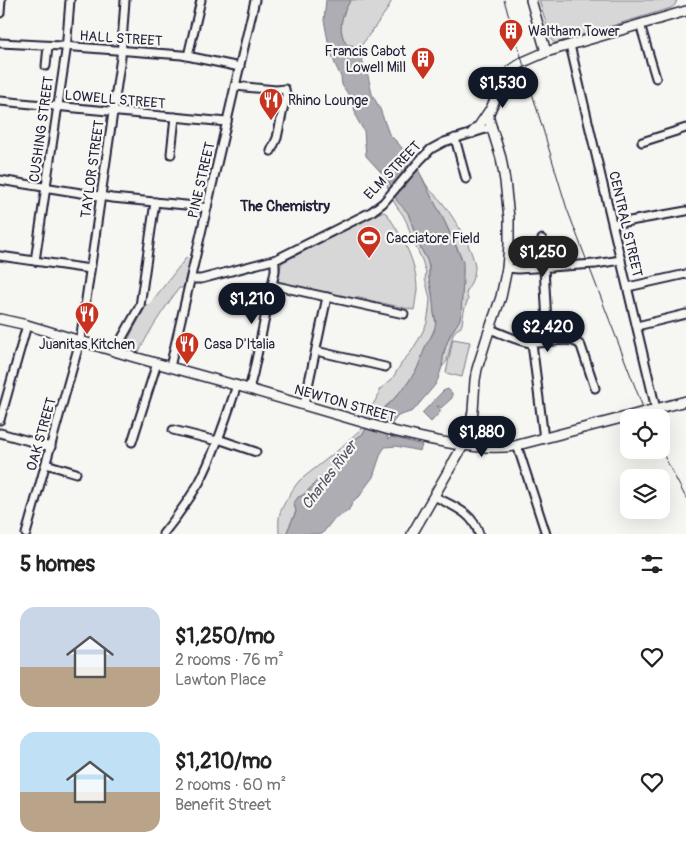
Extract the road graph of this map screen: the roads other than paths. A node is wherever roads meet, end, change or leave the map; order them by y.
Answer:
1 (1, 0) edge
2 (70, 0) edge
3 (125, 0) edge
4 (201, 0) edge
5 (255, 0) edge
6 (531, 0) edge
7 (686, 11) edge
8 (0, 13) edge
9 (640, 24) junction
10 (0, 43) edge
11 (570, 45) junction
12 (48, 46) junction
13 (66, 47) junction
14 (122, 50) junction
15 (546, 52) junction
16 (188, 56) junction
17 (46, 66) dead end
18 (240, 67) junction
19 (656, 78) dead end
20 (235, 86) junction
21 (0, 101) edge
22 (58, 106) junction
23 (490, 108) junction
24 (113, 111) junction
25 (175, 117) junction
26 (227, 122) junction
27 (492, 127) junction
28 (686, 128) edge
29 (472, 133) junction
30 (455, 138) junction
31 (642, 142) dead end
32 (271, 151) dead end
33 (171, 154) dead end
34 (466, 179) dead end
35 (0, 180) edge
36 (45, 188) junction
37 (101, 196) junction
38 (155, 202) junction
39 (207, 208) junction
40 (686, 212) edge
41 (613, 224) junction
42 (542, 239) dead end
43 (0, 256) edge
44 (274, 260) junction
45 (621, 260) junction
46 (34, 261) junction
47 (544, 267) junction
48 (552, 267) junction
49 (507, 268) junction
50 (90, 269) junction
51 (686, 274) edge
52 (191, 279) junction
53 (272, 285) junction
54 (628, 287) junction
55 (328, 297) junction
56 (404, 314) dead end
57 (686, 314) edge
58 (0, 319) edge
59 (27, 325) junction
60 (637, 326) junction
61 (490, 329) junction
62 (80, 341) junction
63 (548, 342) junction
64 (532, 343) junction
65 (316, 351) junction
66 (117, 352) junction
67 (157, 363) junction
68 (170, 366) junction
69 (384, 368) dead end
70 (237, 385) junction
71 (249, 388) junction
72 (594, 388) dead end
73 (686, 401) edge
74 (304, 405) junction
75 (652, 409) edge
76 (656, 409) edge
77 (620, 418) edge
78 (0, 420) edge
79 (173, 430) dead end
80 (0, 433) edge
81 (544, 438) junction
82 (217, 440) junction
83 (132, 442) dead end
84 (464, 445) junction
85 (517, 446) junction
86 (51, 448) junction
87 (256, 452) dead end
88 (46, 464) junction
89 (76, 473) dead end
90 (434, 496) junction
91 (26, 534) edge
92 (163, 534) edge
93 (412, 534) edge
94 (479, 534) edge
95 (546, 534) edge

1 - 8 street
2 - 13 street, CUSHING STREET
3 - 14 street, TAYLOR STREET
4 - 16 street
5 - 18 street, PINE STREET
6 - 15 main road
7 - 9 main road
9 - 11 main road
9 - 19 street
10 - 12 street, HALL STREET
11 - 15 main road
11 - 41 street, CENTRAL STREET
12 - 13 street, HALL STREET
12 - 17 street
13 - 14 street, HALL STREET
13 - 22 street, CUSHING STREET
14 - 16 street, HALL STREET
14 - 24 street, TAYLOR STREET
15 - 23 main road
16 - 18 street, HALL STREET
18 - 20 street, PINE STREET
20 - 26 street, PINE STREET
20 - 32 street
21 - 22 street, LOWELL STREET
22 - 24 street, LOWELL STREET
22 - 36 street, CUSHING STREET
23 - 27 main road
23 - 29 main road
24 - 25 street, LOWELL STREET
24 - 37 street, TAYLOR STREET
25 - 26 street, LOWELL STREET
25 - 33 street
26 - 39 street, PINE STREET
27 - 29 street, ELM STREET
27 - 49 main road
28 - 31 street
29 - 30 street, ELM STREET
30 - 34 street
30 - 44 street, ELM STREET
35 - 36 street
36 - 37 street
36 - 46 street, CUSHING STREET
37 - 38 street
37 - 50 street, TAYLOR STREET
38 - 39 street
38 - 66 street
39 - 52 street, PINE STREET
40 - 41 street
41 - 45 street, CENTRAL STREET
42 - 48 street
43 - 46 street
44 - 52 street, ELM STREET
44 - 53 street
45 - 48 street, bridge
45 - 54 street, CENTRAL STREET
46 - 50 street
47 - 48 street
47 - 49 street
47 - 63 street
49 - 61 main road
50 - 62 street, TAYLOR STREET
51 - 54 street
52 - 68 street, PINE STREET
53 - 55 street
53 - 71 street
54 - 60 street, CENTRAL STREET
55 - 56 street
55 - 65 street
57 - 60 street
58 - 59 main road, NEWTON STREET
59 - 62 main road, NEWTON STREET
59 - 78 street
60 - 75 street, CENTRAL STREET
61 - 64 street
61 - 84 main road
62 - 66 main road, NEWTON STREET
62 - 86 street, OAK STREET
63 - 64 street
63 - 72 street
64 - 81 street
65 - 69 street
65 - 74 street
66 - 67 main road, NEWTON STREET
67 - 68 main road, NEWTON STREET
67 - 83 street
68 - 70 main road, NEWTON STREET
70 - 71 main road, NEWTON STREET
70 - 82 street
71 - 74 main road, NEWTON STREET
73 - 76 main road, NEWTON STREET
74 - 84 main road, NEWTON STREET
77 - 81 main road, NEWTON STREET, bridge
79 - 82 street
80 - 86 street
81 - 85 main road, NEWTON STREET
82 - 87 street
82 - 92 street
84 - 85 main road, NEWTON STREET
84 - 90 main road
85 - 95 street
86 - 88 street, OAK STREET
88 - 89 street
88 - 91 street, OAK STREET
90 - 93 main road
90 - 94 street

